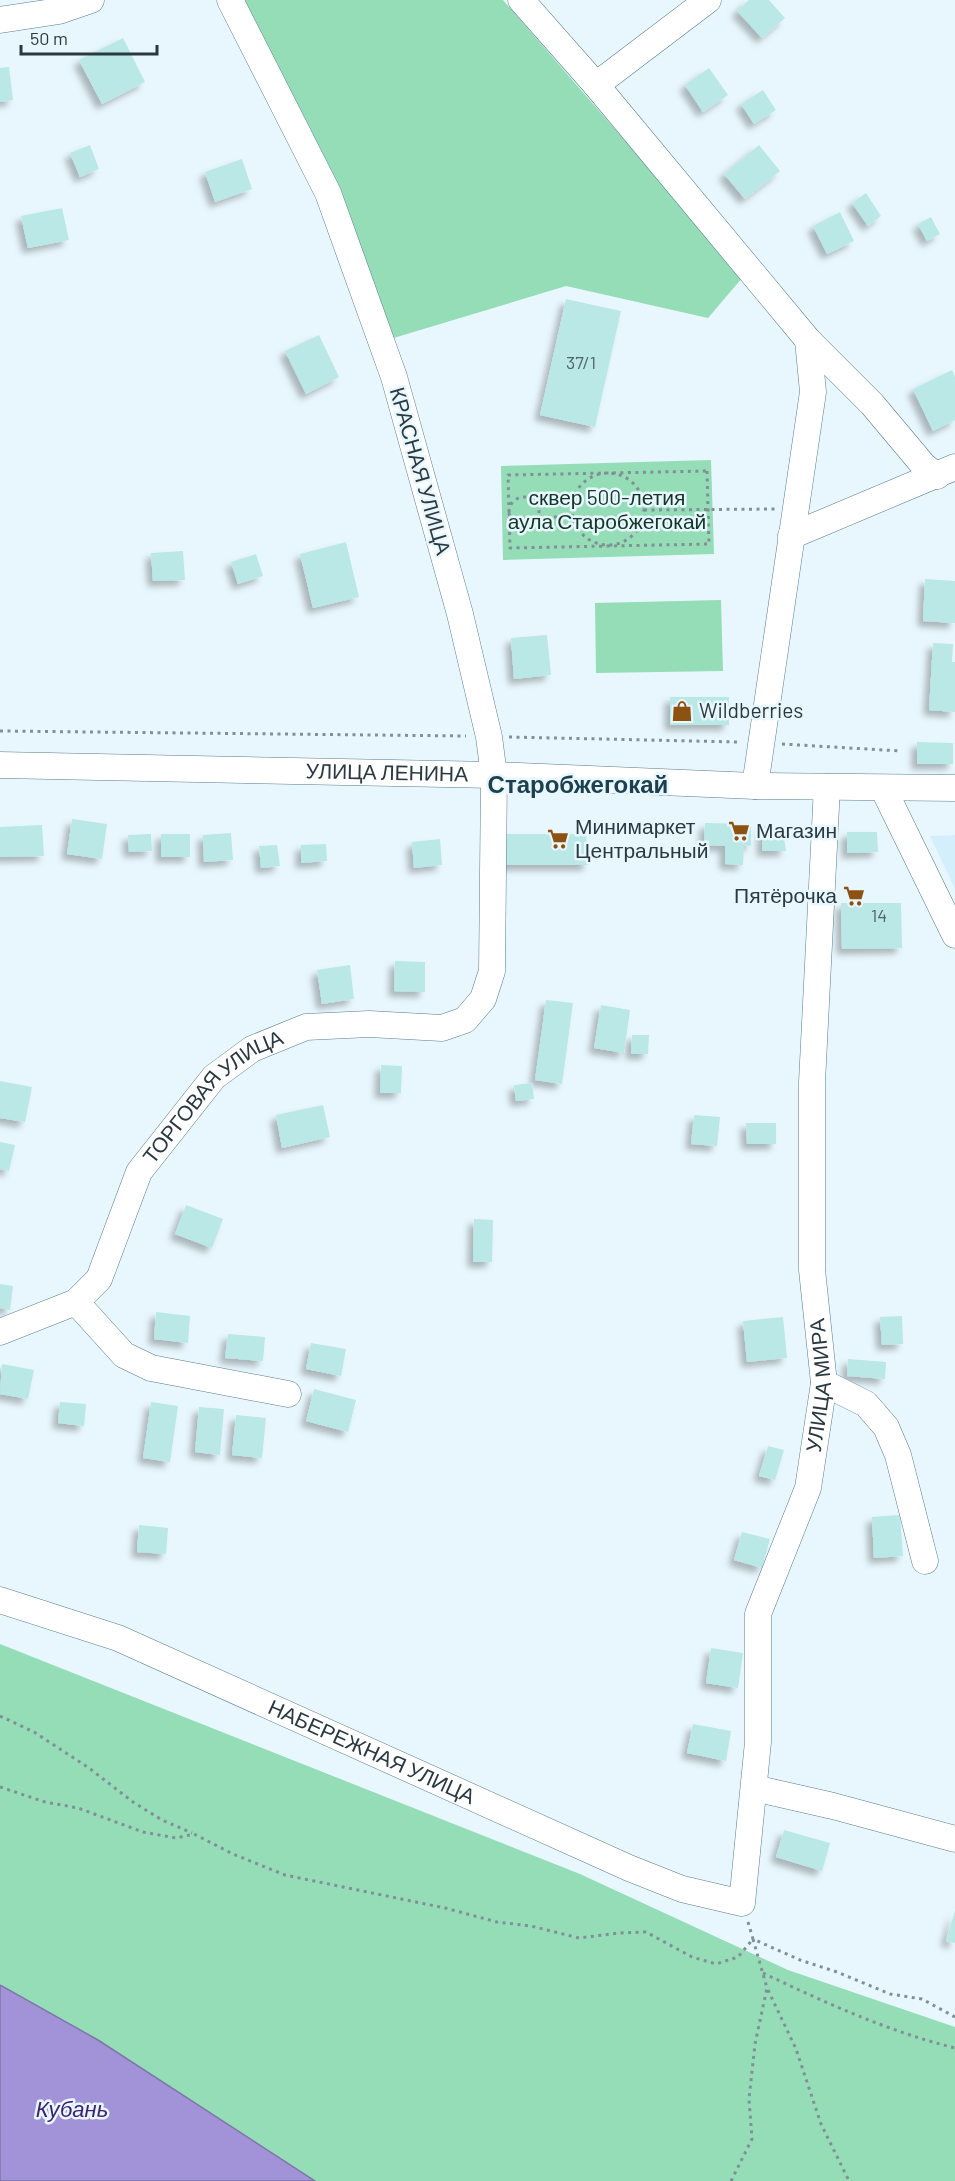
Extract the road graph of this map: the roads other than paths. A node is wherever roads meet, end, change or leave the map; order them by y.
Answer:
1 (91, 0) edge
2 (230, 0) edge
3 (521, 0) edge
4 (708, 0) edge
5 (0, 20) edge
6 (596, 85) junction
7 (808, 340) junction
8 (946, 472) edge
9 (791, 537) junction
10 (0, 765) edge
11 (494, 775) junction
12 (755, 786) junction
13 (827, 787) junction
14 (883, 788) junction
15 (955, 788) edge
16 (955, 935) edge
17 (492, 971) joint
18 (76, 1302) junction
19 (0, 1332) edge
20 (824, 1383) junction
21 (288, 1394) dead end
22 (925, 1561) dead end
23 (0, 1600) edge
24 (754, 1788) junction
25 (955, 1839) edge
26 (742, 1903) joint

1 - 5 street
2 - 11 street, КРАСНАЯ УЛИЦА
3 - 6 street
4 - 6 street
6 - 7 street
7 - 8 street
7 - 9 street
8 - 9 street
9 - 12 street
10 - 11 street, УЛИЦА ЛЕНИНА
11 - 12 street, УЛИЦА ЛЕНИНА
11 - 17 street, КРАСНАЯ УЛИЦА
12 - 13 street, УЛИЦА ЛЕНИНА
13 - 14 street, УЛИЦА ЛЕНИНА
13 - 20 street, УЛИЦА МИРА
14 - 15 street, УЛИЦА ЛЕНИНА
14 - 16 street
17 - 18 street, ТОРГОВАЯ УЛИЦА
18 - 19 street, ТОРГОВАЯ УЛИЦА
18 - 21 street
20 - 22 street
20 - 24 street, УЛИЦА МИРА
23 - 26 street, НАБЕРЕЖНАЯ УЛИЦА
24 - 25 street
24 - 26 street, УЛИЦА МИРА

